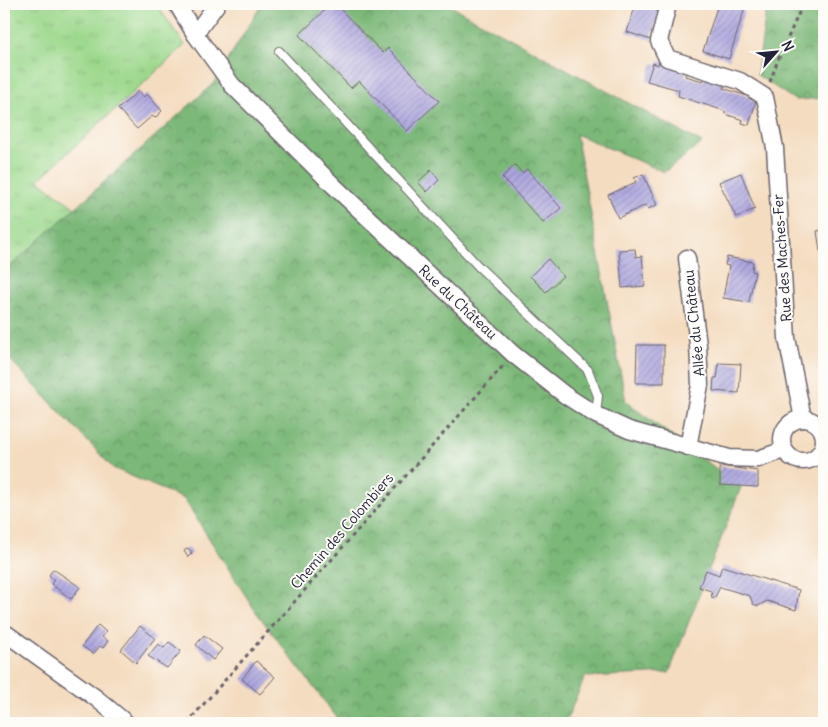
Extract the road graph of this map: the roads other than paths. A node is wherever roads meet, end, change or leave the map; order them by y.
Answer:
1 (177, 4) edge
2 (217, 4) edge
3 (668, 4) edge
4 (196, 34) junction
5 (279, 51) dead end
6 (687, 258) dead end
7 (596, 415) junction
8 (803, 419) junction
9 (688, 447) junction
10 (824, 448) edge
11 (784, 450) junction
12 (4, 632) edge
13 (126, 723) edge

1 - 4 street, Rue du Château
2 - 4 street
3 - 8 street, Rue des Maches-Fer
4 - 7 street, Rue du Château
5 - 7 lane
6 - 9 street, Allée du Château
7 - 9 street, Rue du Château
8 - 10 street
8 - 11 street
9 - 11 street, Rue du Château
10 - 11 street
12 - 13 street

